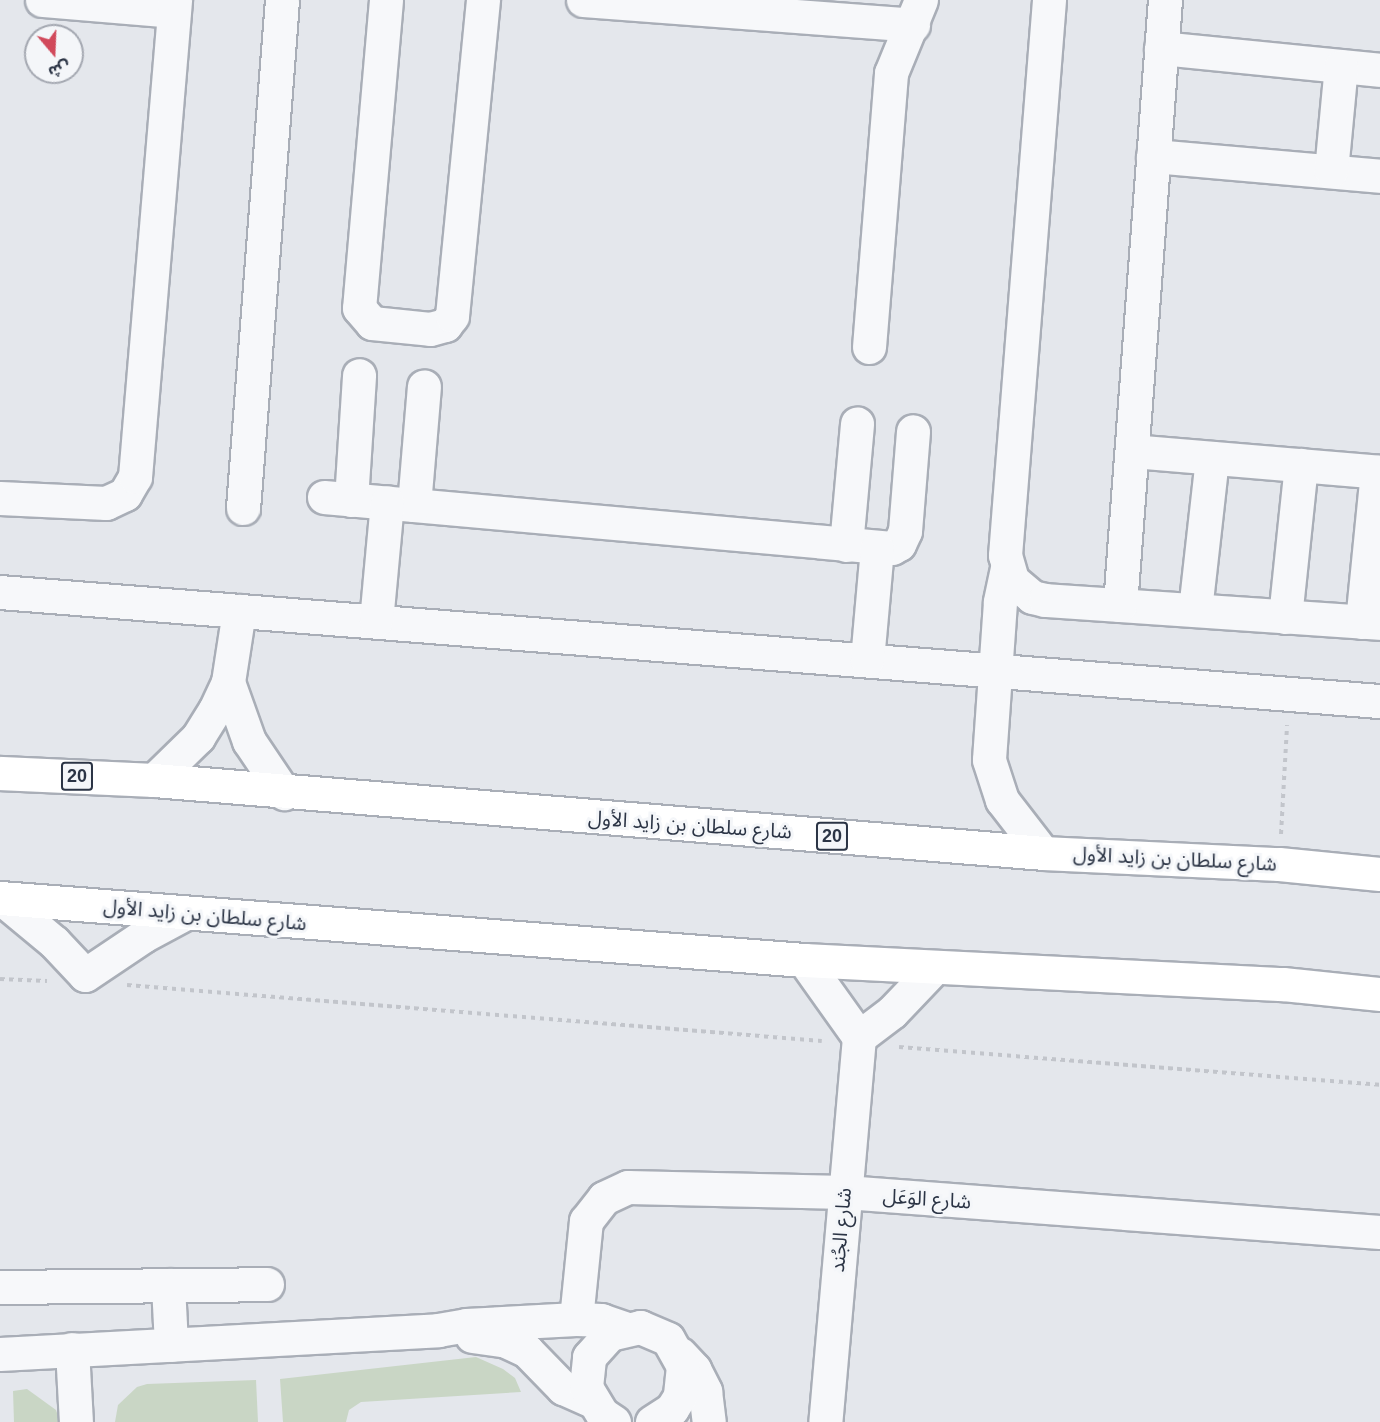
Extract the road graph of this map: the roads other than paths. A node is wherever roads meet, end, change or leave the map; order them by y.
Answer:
1 (42, 0) edge
2 (282, 0) edge
3 (386, 0) edge
4 (483, 0) edge
5 (583, 0) edge
6 (1049, 0) edge
7 (1165, 0) edge
8 (175, 5) edge
9 (917, 12) edge
10 (1161, 48) junction
11 (1341, 66) junction
12 (1380, 70) edge
13 (1153, 156) junction
14 (1331, 171) junction
15 (1380, 176) edge
16 (869, 347) dead end
17 (359, 375) dead end
18 (424, 386) dead end
19 (857, 423) dead end
20 (914, 431) dead end
21 (1132, 451) junction
22 (1212, 458) junction
23 (1301, 465) junction
24 (1379, 472) edge
25 (0, 498) edge
26 (400, 504) junction
27 (243, 508) dead end
28 (861, 547) junction
29 (1007, 568) junction
30 (0, 592) edge
31 (1119, 605) junction
32 (1195, 610) junction
33 (239, 611) junction
34 (1285, 617) junction
35 (376, 621) junction
36 (1371, 623) edge
37 (867, 660) junction
38 (995, 670) junction
39 (228, 682) junction
40 (1380, 701) edge
41 (10, 776) edge
42 (154, 780) junction
43 (284, 793) junction
44 (1043, 853) junction
45 (1380, 874) edge
46 (0, 898) edge
47 (184, 914) junction
48 (804, 960) junction
49 (934, 968) junction
50 (1380, 971) edge
51 (1283, 984) junction
52 (1380, 994) edge
53 (858, 1037) junction
54 (844, 1192) junction
55 (1380, 1232) edge
56 (267, 1284) dead end
57 (168, 1285) junction
58 (0, 1287) edge
59 (576, 1319) junction
60 (624, 1328) junction
61 (438, 1330) junction
62 (171, 1345) junction
63 (72, 1350) junction
64 (677, 1352) junction
65 (0, 1353) edge
66 (605, 1415) edge
67 (76, 1422) edge
68 (652, 1422) edge
69 (708, 1422) edge
70 (825, 1422) edge

1 - 8 street
2 - 27 street
3 - 4 street
5 - 9 street
6 - 29 street
7 - 10 street
8 - 25 street
9 - 16 street
10 - 11 street
10 - 13 street
11 - 12 street
11 - 14 street
13 - 14 street
13 - 21 street
14 - 15 street
17 - 26 street
18 - 26 street
19 - 28 street
20 - 28 street
21 - 22 street
21 - 31 street
22 - 23 street
22 - 32 street
23 - 24 street
23 - 34 street
24 - 36 street
26 - 28 street
26 - 35 street
28 - 37 street
29 - 31 street
29 - 38 street
30 - 33 street
31 - 32 street
32 - 34 street
33 - 35 street
33 - 39 street
34 - 36 street
35 - 37 street
37 - 38 street
38 - 40 street
38 - 44 street
39 - 42 street
39 - 43 street
41 - 42 main road, شارع سلطان بن زايد الأول / 20
42 - 43 main road, شارع سلطان بن زايد الأول / 20
43 - 44 main road, شارع سلطان بن زايد الأول / 20
44 - 45 main road, شارع سلطان بن زايد الأول / 20
46 - 47 main road, شارع سلطان بن زايد الأول
46 - 47 street
47 - 48 main road, شارع سلطان بن زايد الأول
48 - 49 main road, شارع سلطان بن زايد الأول
48 - 53 street
49 - 51 main road, شارع سلطان بن زايد الأول
49 - 53 street
50 - 51 main road
51 - 52 main road, شارع سلطان بن زايد الأول
53 - 54 street, شارع الجُند
54 - 55 street, شارع الوَعَل
54 - 59 street, شارع الوَعَل
54 - 70 street, شارع الجُند
56 - 57 street
57 - 58 street
57 - 62 street
59 - 60 street
59 - 61 street
60 - 64 street
60 - 66 street
61 - 62 street
61 - 66 street
62 - 63 street
63 - 65 street
63 - 67 street
64 - 68 street
64 - 69 street

